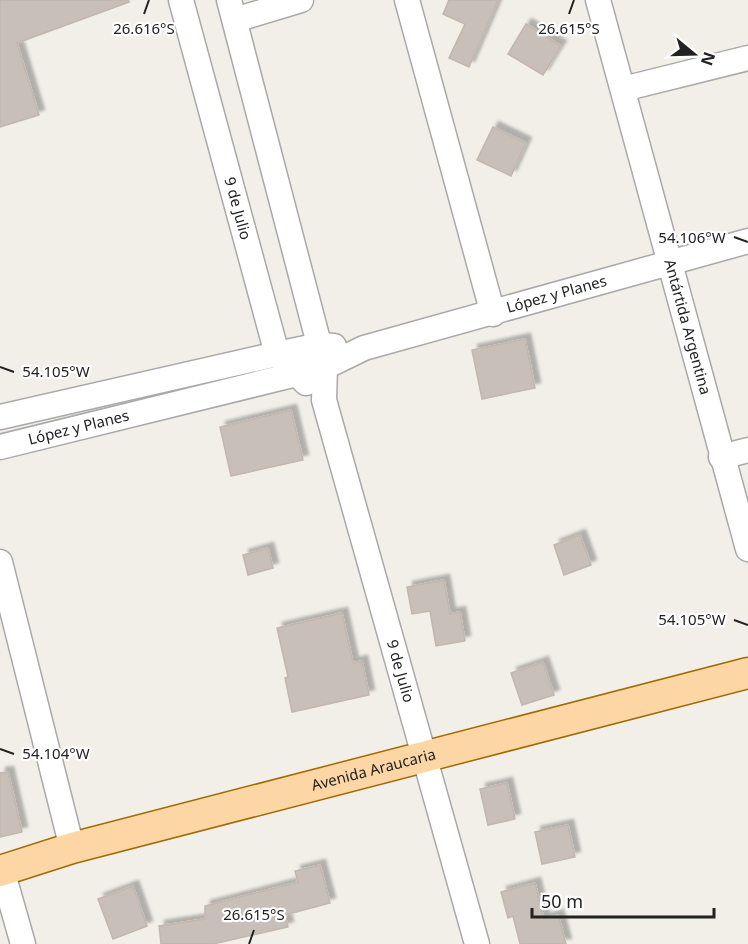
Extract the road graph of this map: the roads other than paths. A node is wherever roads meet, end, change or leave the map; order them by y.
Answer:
1 (181, 0) edge
2 (301, 0) edge
3 (407, 0) edge
4 (598, 0) edge
5 (232, 10) edge
6 (748, 58) edge
7 (622, 89) junction
8 (748, 241) edge
9 (671, 261) junction
10 (494, 314) junction
11 (276, 354) junction
12 (323, 356) junction
13 (297, 374) junction
14 (324, 400) junction
15 (0, 417) edge
16 (0, 447) edge
17 (748, 450) edge
18 (721, 457) junction
19 (748, 549) edge
20 (0, 562) edge
21 (748, 673) edge
22 (425, 755) junction
23 (72, 848) junction
24 (1, 870) edge
25 (23, 944) edge
26 (477, 944) edge

1 - 11 street, 9 de Julio
2 - 5 street
3 - 10 street
4 - 7 street, Antártida Argentina
5 - 12 street, 9 de Julio
6 - 7 street
7 - 9 street, Antártida Argentina
8 - 9 street, López y Planes
9 - 10 street, López y Planes
9 - 18 street, Antártida Argentina
10 - 12 street, López y Planes
11 - 12 street, López y Planes
11 - 13 street
11 - 15 street, López y Planes
12 - 13 street, López y Planes
12 - 14 street, 9 de Julio
13 - 14 street
13 - 16 street, López y Planes
14 - 22 street, 9 de Julio
17 - 18 street
18 - 19 street, Antártida Argentina
20 - 23 street
21 - 22 main road, Avenida Araucaria
22 - 23 main road, Avenida Araucaria
22 - 26 street, 9 de Julio
23 - 24 main road, Avenida Araucaria
24 - 25 street

